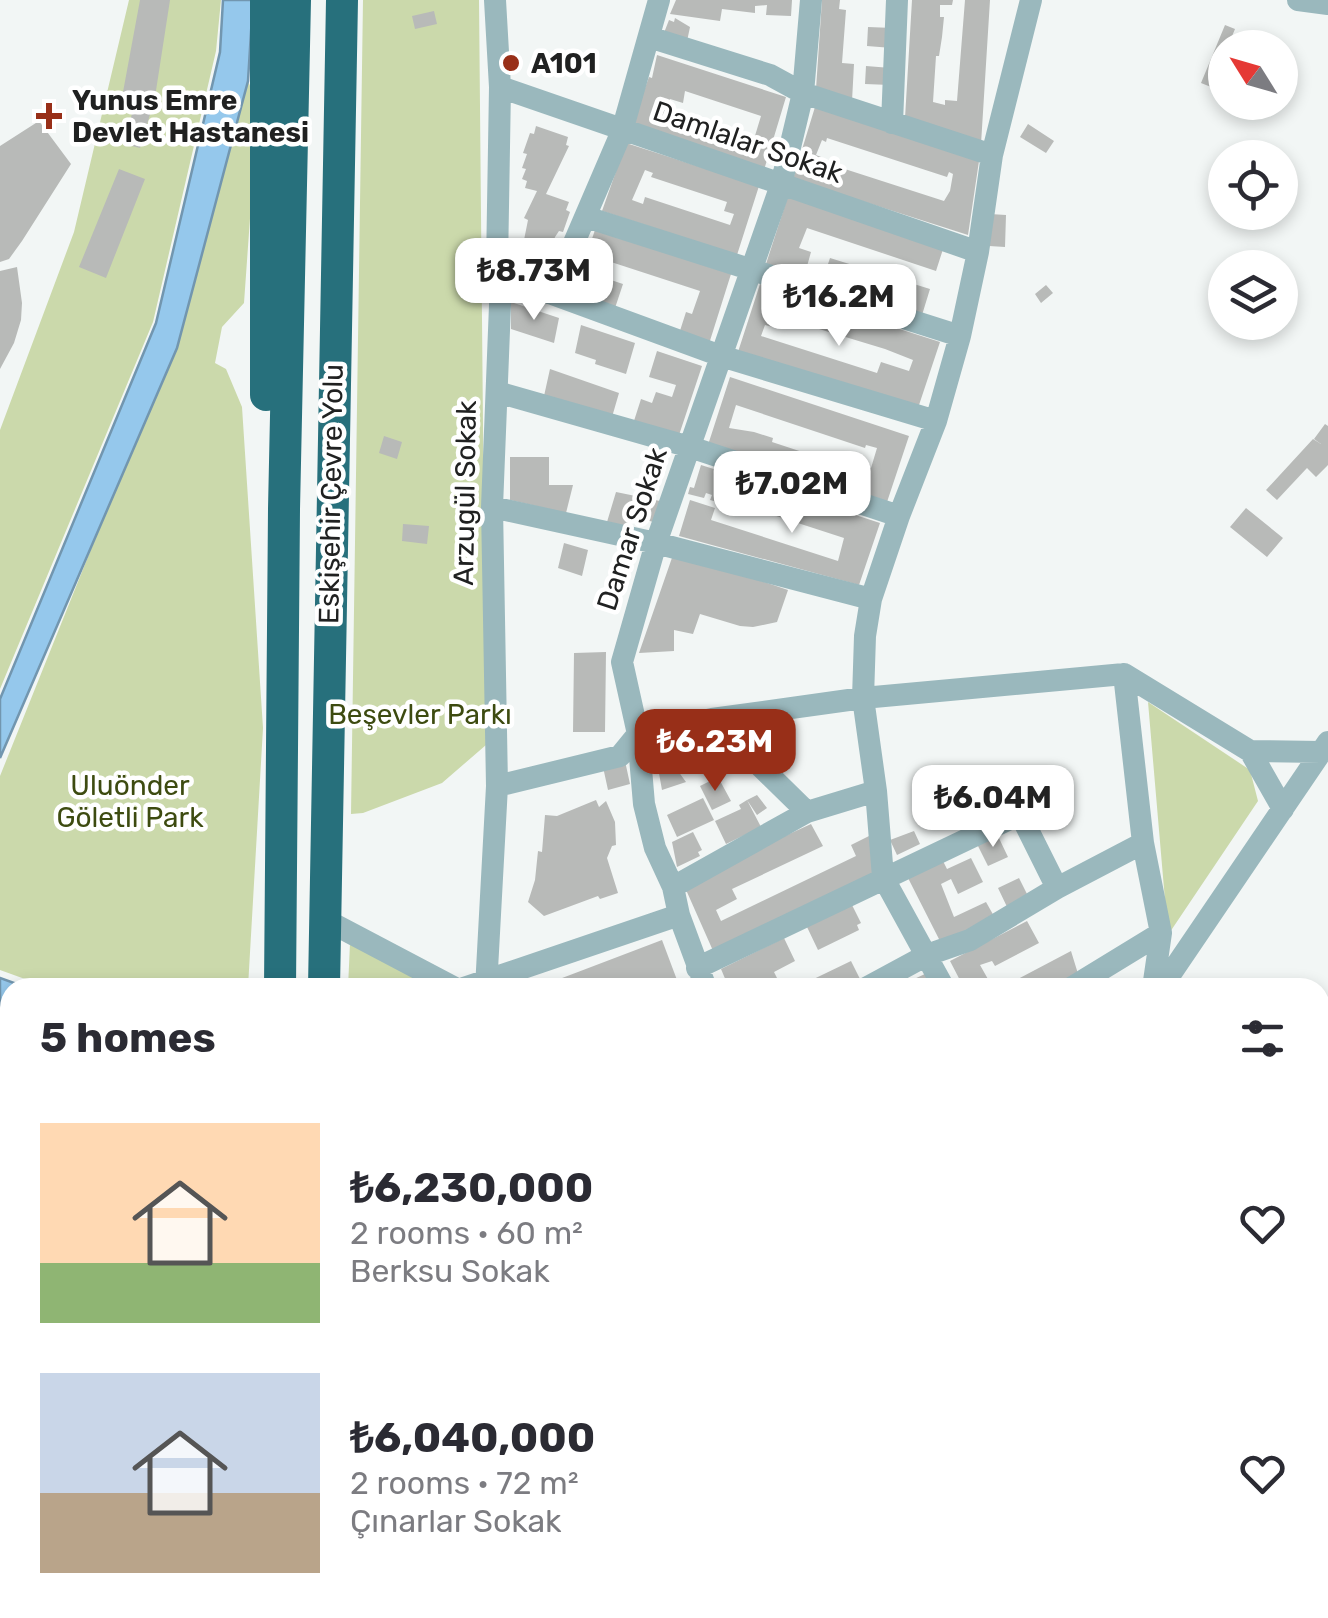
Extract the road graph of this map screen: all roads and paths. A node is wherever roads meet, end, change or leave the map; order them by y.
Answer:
1 (266, 0) edge
2 (295, 0) edge
3 (342, 0) edge
4 (495, 0) edge
5 (658, 0) edge
6 (811, 0) edge
7 (897, 0) edge
8 (1031, 0) edge
9 (1298, 0) edge
10 (1328, 4) edge
11 (649, 37) junction
12 (500, 87) junction
13 (803, 93) junction
14 (892, 123) junction
15 (622, 131) junction
16 (992, 155) junction
17 (781, 185) junction
18 (586, 218) junction
19 (978, 252) junction
20 (750, 271) junction
21 (501, 280) junction
22 (552, 294) junction
23 (960, 336) junction
24 (722, 356) junction
25 (497, 392) junction
26 (936, 421) junction
27 (690, 447) junction
28 (492, 508) junction
29 (898, 516) junction
30 (656, 543) junction
31 (871, 599) junction
32 (1124, 674) junction
33 (862, 698) junction
34 (283, 716) junction
35 (712, 718) junction
36 (638, 734) junction
37 (1324, 747) edge
38 (1250, 752) junction
39 (497, 786) junction
40 (876, 790) junction
41 (1282, 809) junction
42 (807, 812) junction
43 (1142, 844) junction
44 (283, 845) junction
45 (882, 876) junction
46 (672, 887) junction
47 (1057, 888) junction
48 (679, 914) junction
49 (324, 920) junction
50 (1161, 934) junction
51 (927, 956) junction
52 (262, 978) edge
53 (280, 978) edge
54 (324, 978) edge
55 (437, 978) edge
56 (480, 978) edge
57 (499, 978) edge
58 (701, 978) edge
59 (885, 978) edge
60 (939, 978) edge
61 (1088, 978) edge
62 (1154, 978) edge
63 (1168, 978) edge

1 - 34 highway
2 - 34 highway, Eskişehir Çevre Yolu
3 - 49 highway, Eskişehir Çevre Yolu
4 - 12 street, Arzugül Sokak
5 - 11 street
6 - 13 street, Damar Sokak
7 - 14 street
8 - 16 street
9 - 10 street
11 - 13 street
11 - 15 street
12 - 15 street, Damlalar Sokak
12 - 21 street, Arzugül Sokak
13 - 14 street
13 - 17 street, Damar Sokak
14 - 16 street
15 - 17 street, Damlalar Sokak
15 - 18 street
16 - 19 street
17 - 19 street, Damlalar Sokak
17 - 20 street, Damar Sokak
18 - 20 street
18 - 22 street
19 - 23 street
20 - 23 street
20 - 24 street, Damar Sokak
21 - 22 street
21 - 25 street, Arzugül Sokak
22 - 24 street
23 - 26 street
24 - 26 street
24 - 27 street, Damar Sokak
25 - 27 street
25 - 28 street, Arzugül Sokak
26 - 29 street
27 - 29 street
27 - 30 street, Damar Sokak
28 - 30 street
28 - 39 street, Arzugül Sokak
29 - 31 street
30 - 31 street
30 - 36 street, Damar Sokak
31 - 33 street
32 - 33 street
32 - 38 street
32 - 43 street
33 - 35 street
33 - 40 street
34 - 44 highway, Eskişehir Çevre Yolu
35 - 36 street
35 - 42 street
36 - 39 street
36 - 46 street, Damar Sokak
37 - 38 street
37 - 41 street
38 - 41 street
39 - 56 street, Arzugül Sokak
40 - 42 street
40 - 45 street
41 - 63 street
42 - 46 street
43 - 47 street
43 - 50 street
44 - 52 highway
44 - 53 highway, Eskişehir Çevre Yolu
45 - 47 street
45 - 51 street
45 - 58 street
46 - 48 street, Damar Sokak
47 - 51 street
48 - 57 street
48 - 58 street, Damar Sokak
49 - 54 highway, Eskişehir Çevre Yolu
49 - 55 street
50 - 61 street
50 - 62 street
51 - 59 street
51 - 60 street

